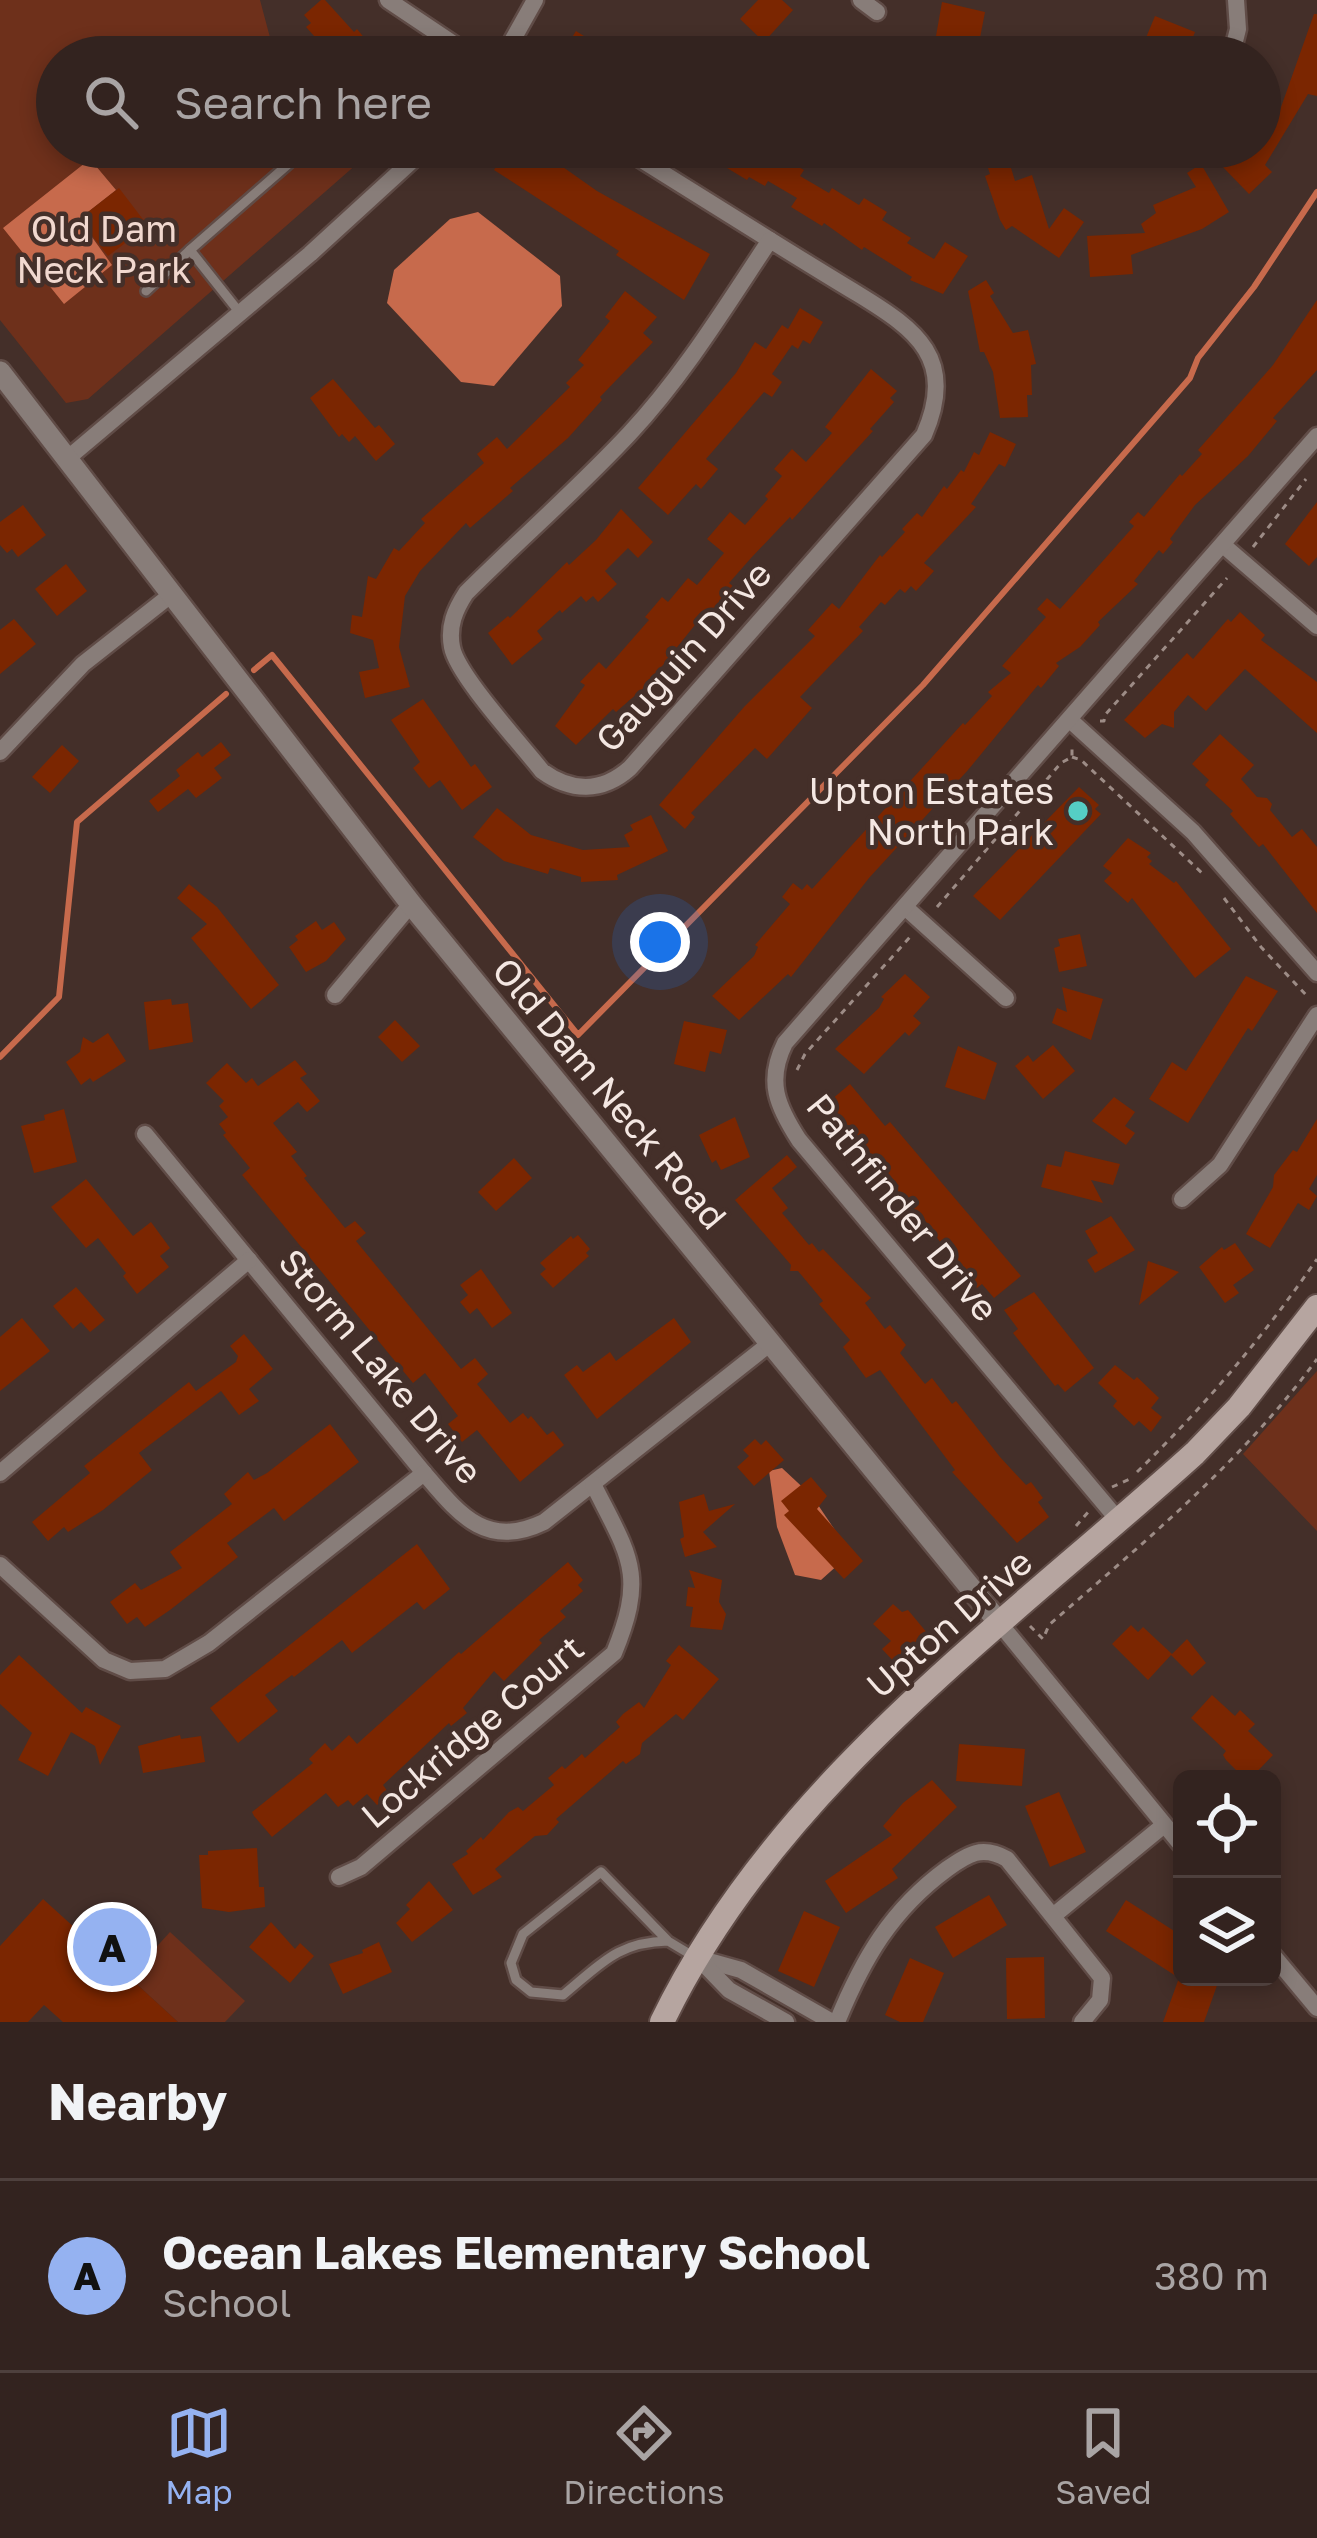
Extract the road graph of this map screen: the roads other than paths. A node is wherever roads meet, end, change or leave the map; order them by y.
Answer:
1 (388, 0) edge
2 (535, 0) edge
3 (861, 0) edge
4 (1236, 0) edge
5 (878, 12) dead end
6 (442, 36) edge
7 (515, 36) edge
8 (1236, 36) edge
9 (284, 168) edge
10 (404, 168) edge
11 (655, 168) edge
12 (770, 240) junction
13 (190, 250) junction
14 (146, 291) dead end
15 (240, 313) junction
16 (0, 371) edge
17 (1317, 436) edge
18 (68, 458) junction
19 (1223, 545) junction
20 (172, 594) junction
21 (1317, 626) edge
22 (1070, 720) junction
23 (0, 752) edge
24 (411, 904) junction
25 (905, 907) junction
26 (1317, 973) edge
27 (335, 995) dead end
28 (1006, 998) dead end
29 (1317, 1016) edge
30 (145, 1134) dead end
31 (1182, 1199) dead end
32 (249, 1260) junction
33 (1317, 1307) edge
34 (772, 1342) junction
35 (0, 1473) edge
36 (424, 1473) junction
37 (593, 1484) junction
38 (1119, 1521) junction
39 (0, 1564) edge
40 (1009, 1618) junction
41 (1164, 1825) junction
42 (1173, 1836) edge
43 (339, 1877) dead end
44 (1053, 1916) junction
45 (668, 1941) junction
46 (698, 1958) junction
47 (1281, 1965) edge
48 (1317, 2008) edge
49 (662, 2022) edge
50 (786, 2022) edge
51 (834, 2022) edge
52 (1082, 2022) edge

1 - 6 street
2 - 7 street
3 - 5 street
4 - 8 street
9 - 13 lane
10 - 15 street
11 - 12 street, Gauguin Drive
12 - 12 street, Gauguin Drive
13 - 14 lane
13 - 15 lane
15 - 18 street
16 - 18 street, Old Dam Neck Road
17 - 19 street, Pathfinder Drive
18 - 20 street, Old Dam Neck Road
19 - 21 street
19 - 22 street, Pathfinder Drive
20 - 23 street
20 - 24 street, Old Dam Neck Road
22 - 25 street, Pathfinder Drive
22 - 26 street
24 - 27 street
24 - 34 street, Old Dam Neck Road
25 - 28 street
25 - 38 street, Pathfinder Drive
29 - 31 street
30 - 32 street, Storm Lake Drive
32 - 35 street
32 - 36 street, Storm Lake Drive
33 - 38 main road, Upton Drive
34 - 37 street, Storm Lake Drive
34 - 40 street, Old Dam Neck Road
36 - 37 street, Storm Lake Drive
36 - 39 street
37 - 43 street, Lockridge Court
38 - 40 main road, Upton Drive
40 - 41 street, Old Dam Neck Road
40 - 46 main road, Upton Drive
41 - 42 street, Old Dam Neck Road
41 - 44 street
44 - 51 street
44 - 52 street
45 - 45 lane
45 - 46 lane
46 - 49 main road, Upton Drive
46 - 50 street
46 - 51 street
47 - 48 street

